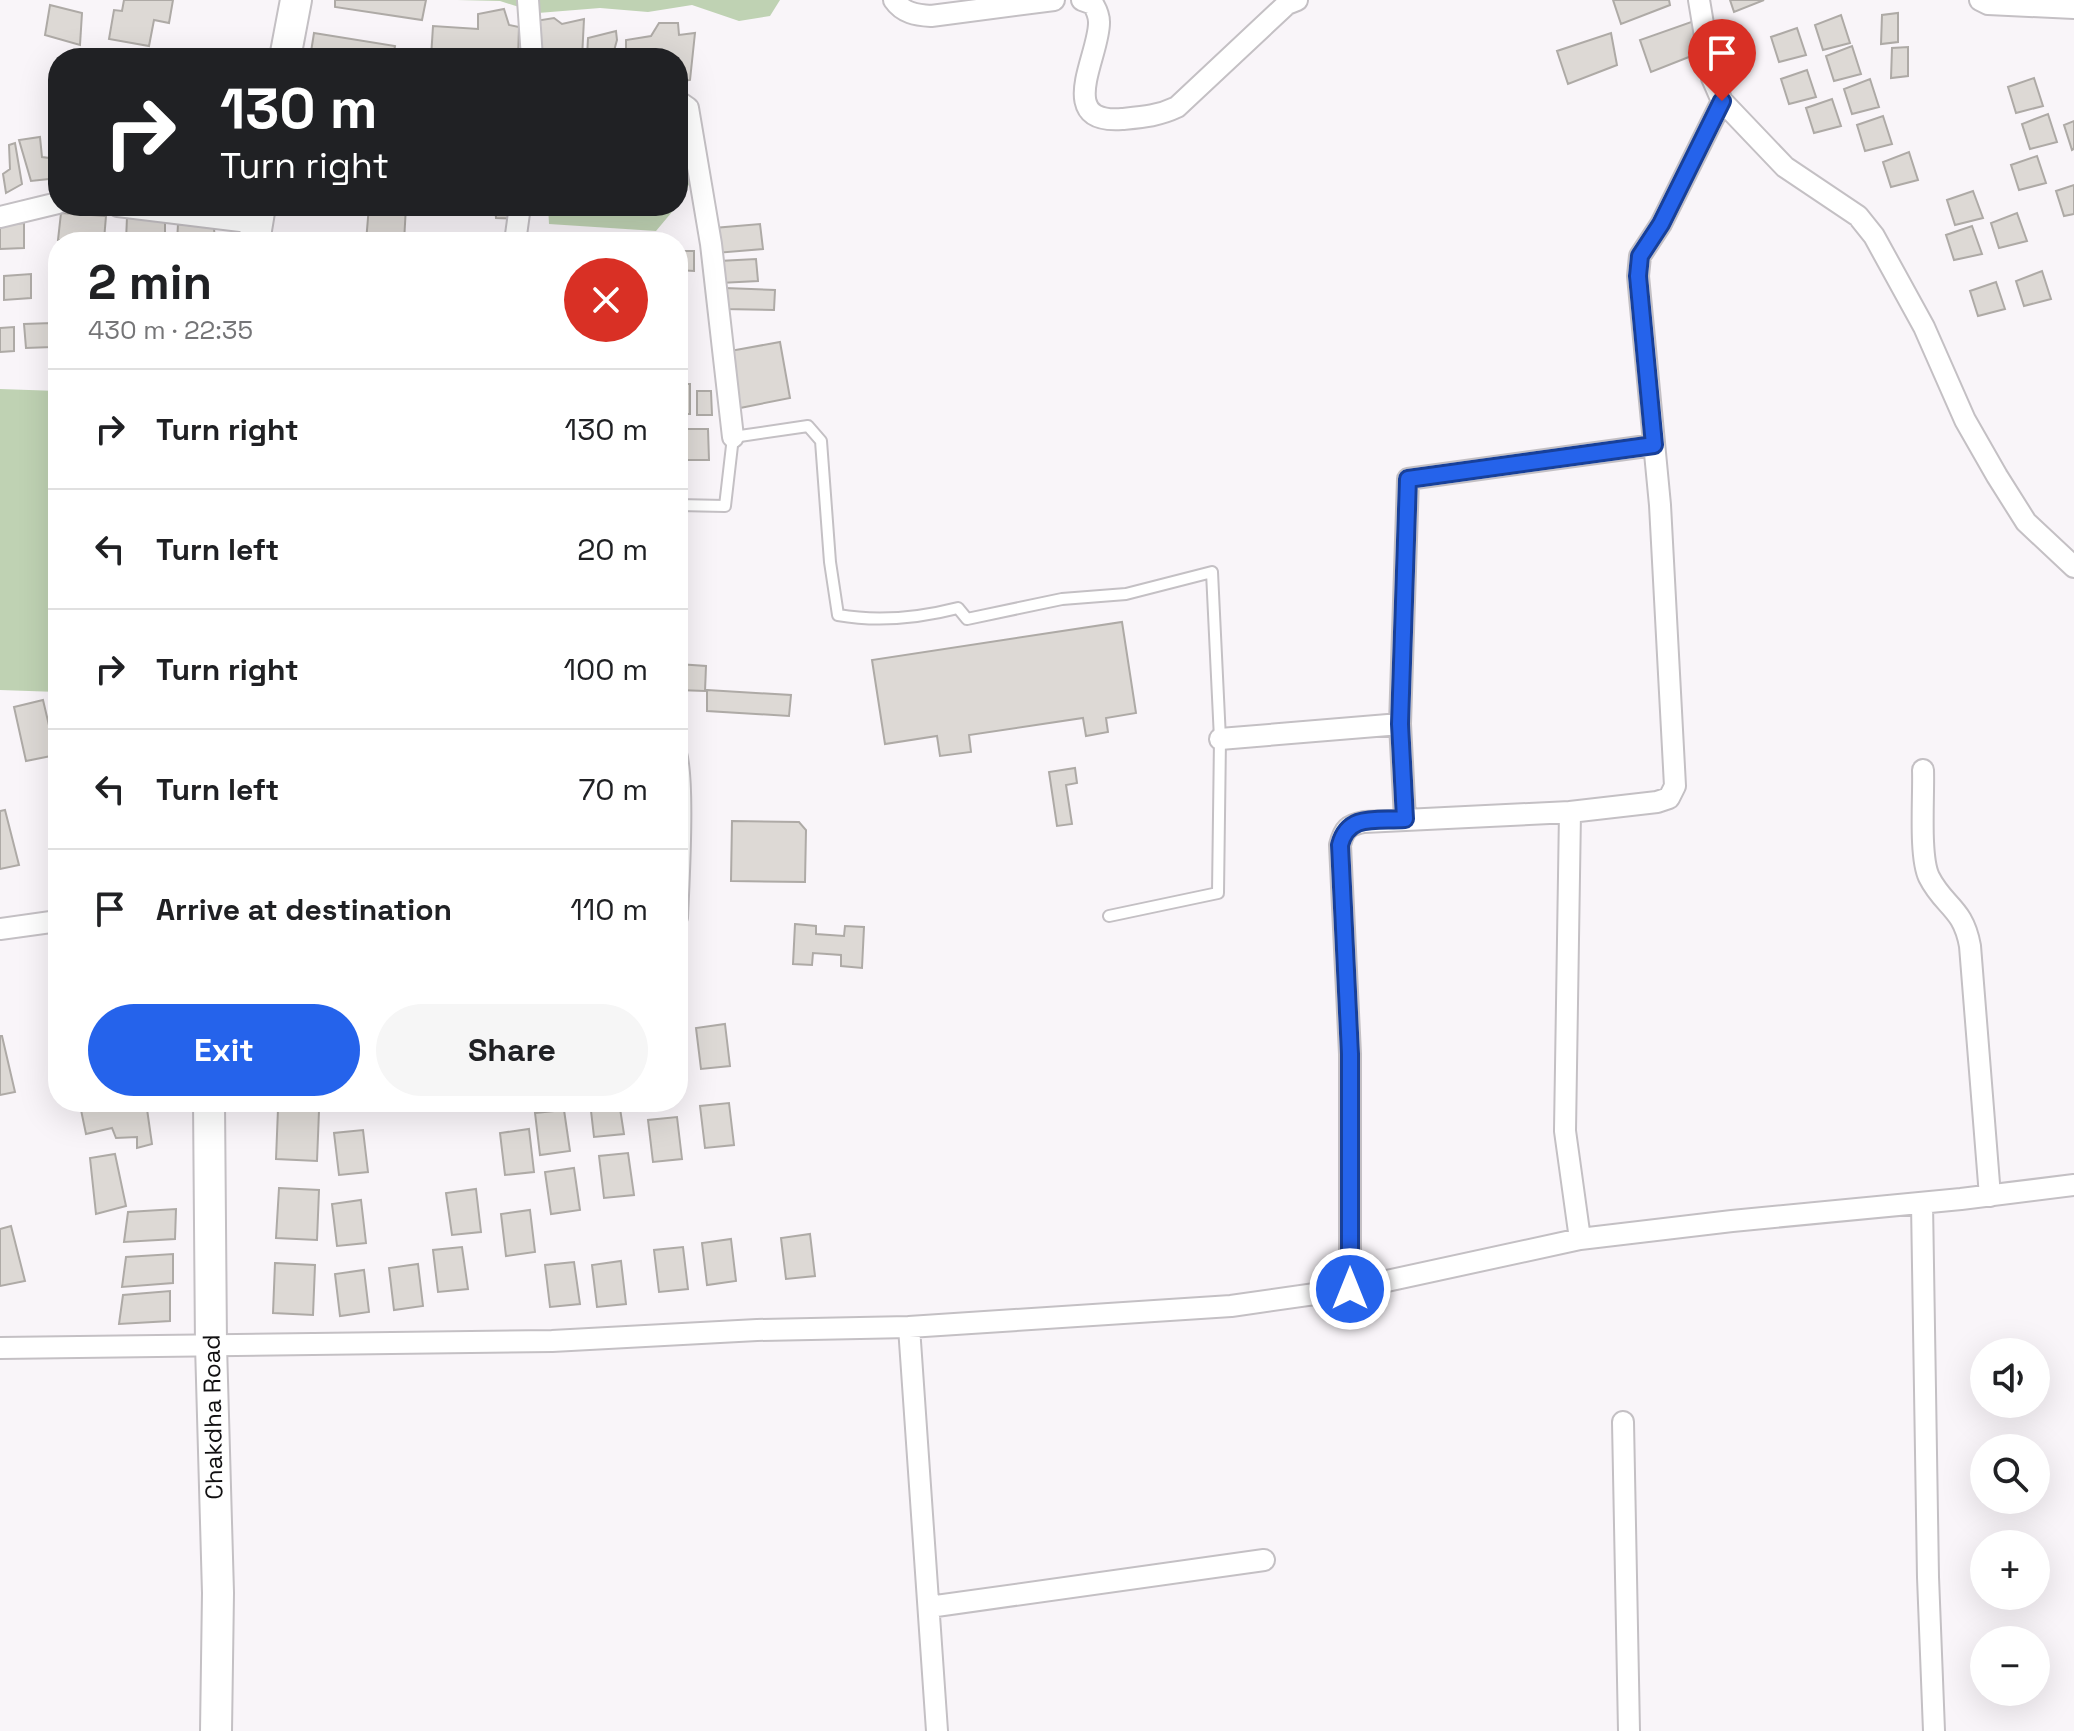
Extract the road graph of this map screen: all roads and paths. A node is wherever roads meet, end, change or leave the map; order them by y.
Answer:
1 (296, 0) edge
2 (528, 0) edge
3 (894, 0) edge
4 (1054, 0) edge
5 (1082, 0) edge
6 (1297, 0) edge
7 (1699, 0) edge
8 (1980, 0) edge
9 (2074, 8) edge
10 (287, 48) edge
11 (531, 48) edge
12 (1722, 101) junction
13 (688, 108) edge
14 (48, 205) edge
15 (195, 216) edge
16 (0, 217) edge
17 (257, 224) edge
18 (733, 437) junction
19 (1654, 445) junction
20 (688, 505) edge
21 (2074, 567) edge
22 (1400, 724) junction
23 (1220, 739) junction
24 (1923, 770) dead end
25 (1570, 812) junction
26 (1405, 819) junction
27 (1109, 916) dead end
28 (48, 922) edge
29 (0, 929) edge
30 (209, 1112) edge
31 (2074, 1185) edge
32 (1990, 1196) junction
33 (1922, 1203) junction
34 (1580, 1239) junction
35 (1350, 1289) junction
36 (909, 1327) junction
37 (211, 1345) junction
38 (0, 1348) edge
39 (1623, 1422) dead end
40 (1264, 1560) dead end
41 (929, 1607) junction
42 (216, 1731) edge
43 (937, 1731) edge
44 (1629, 1731) edge
45 (1934, 1731) edge

1 - 10 main road
2 - 11 street
3 - 4 street
5 - 6 street
7 - 12 street
8 - 9 street
12 - 19 street
12 - 21 street
13 - 18 street
14 - 16 street
15 - 17 street
18 - 20 lane
18 - 23 lane
19 - 22 street
19 - 25 street
22 - 23 street
22 - 26 street
23 - 27 lane
24 - 32 street
25 - 26 street
25 - 34 street
26 - 35 street
28 - 29 street
30 - 37 main road, Chakdha Road
31 - 32 street
32 - 33 street
33 - 34 street
33 - 45 street
34 - 35 street
35 - 36 street
36 - 37 street
36 - 41 street
37 - 38 street
37 - 42 main road, Chakdha Road
39 - 44 street
40 - 41 street
41 - 43 street

